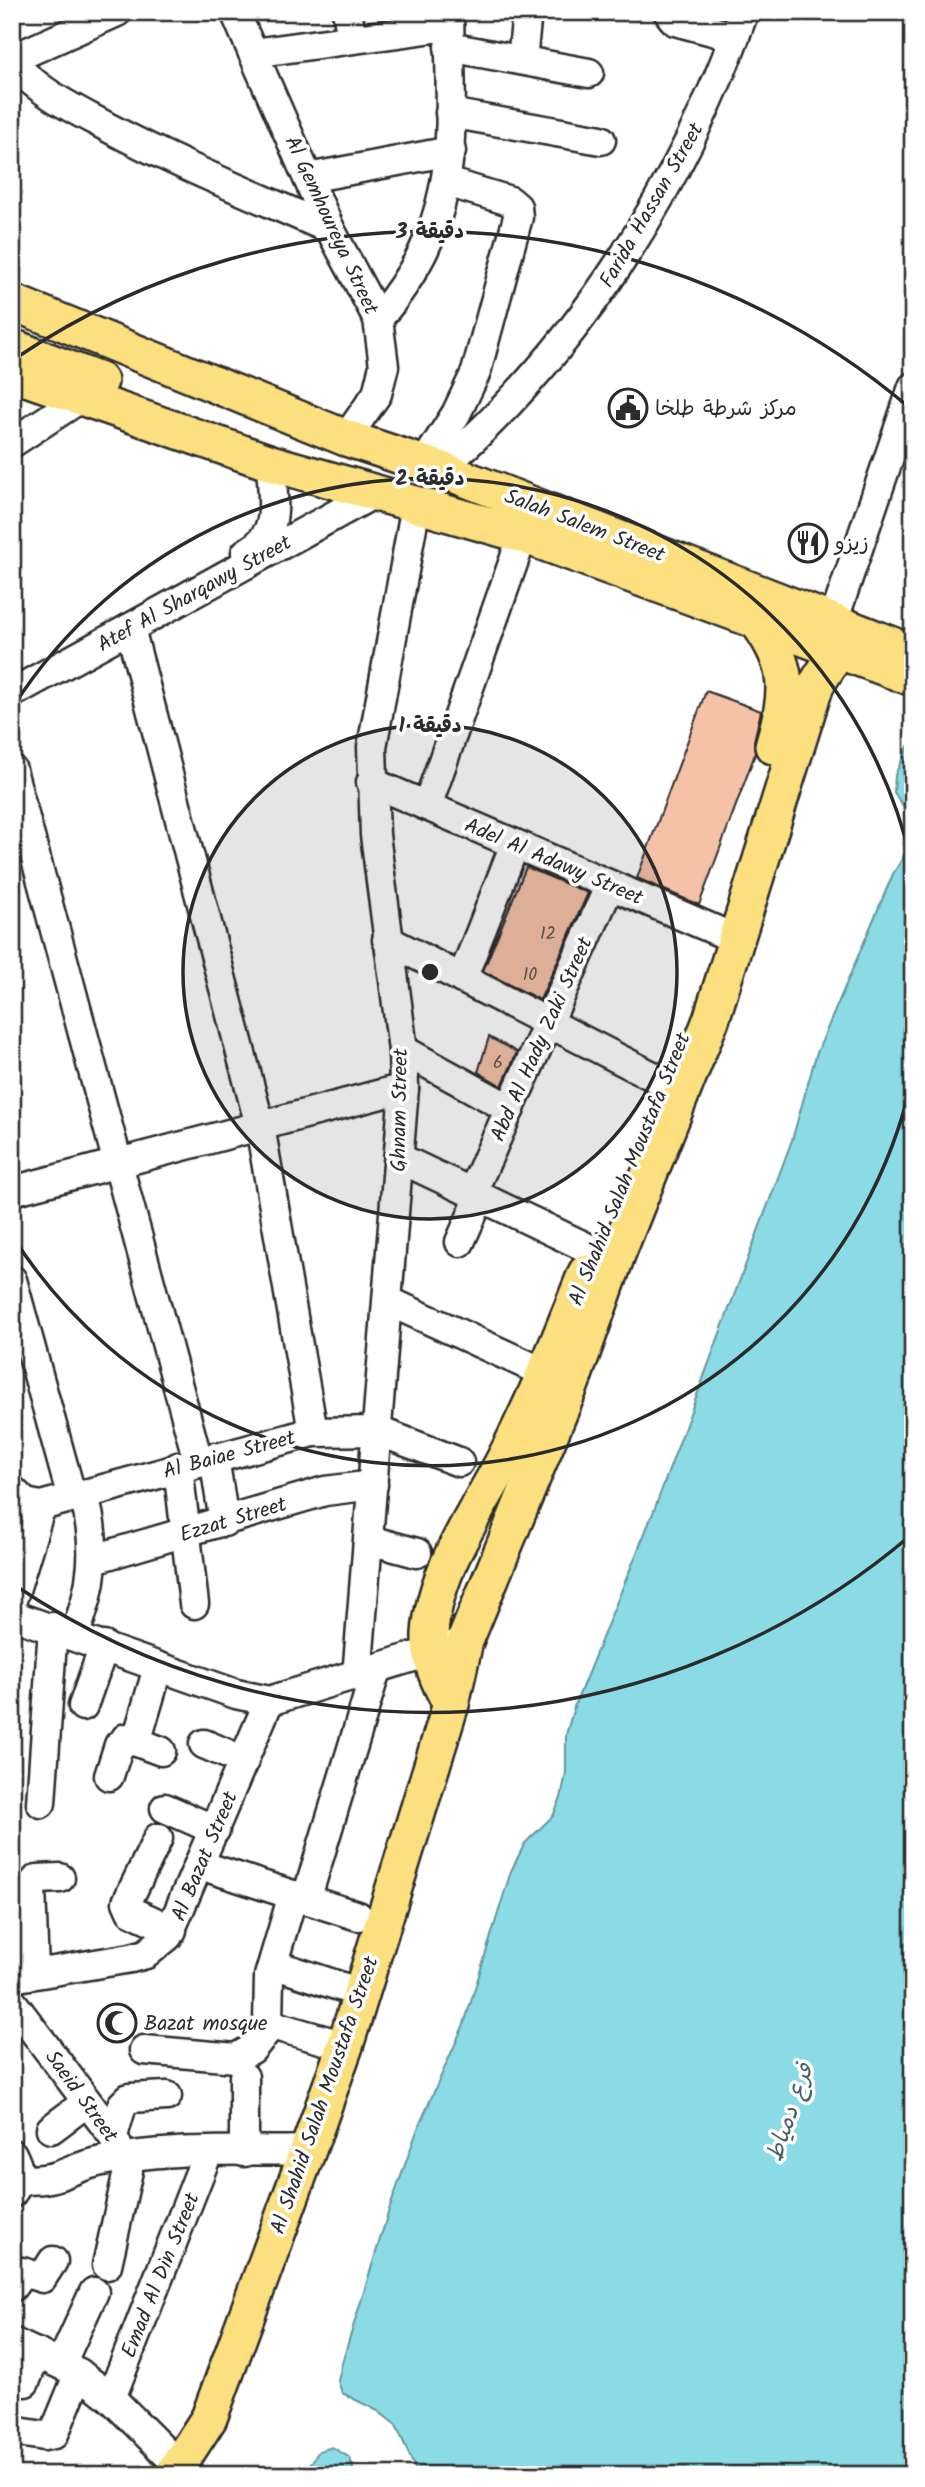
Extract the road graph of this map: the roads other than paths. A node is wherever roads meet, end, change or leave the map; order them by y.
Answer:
1 (117, 12) edge
2 (235, 12) edge
3 (527, 12) edge
4 (668, 12) edge
5 (740, 24) edge
6 (349, 25) edge
7 (449, 28) edge
8 (253, 53) junction
9 (12, 60) edge
10 (522, 60) junction
11 (589, 73) dead end
12 (450, 113) junction
13 (601, 140) dead end
14 (451, 151) junction
15 (308, 178) junction
16 (447, 182) junction
17 (330, 229) junction
18 (12, 302) edge
19 (378, 319) junction
20 (12, 323) edge
21 (12, 346) edge
22 (12, 373) edge
23 (211, 383) junction
24 (913, 387) edge
25 (79, 399) junction
26 (190, 436) junction
27 (346, 438) junction
28 (12, 443) edge
29 (271, 463) junction
30 (432, 466) junction
31 (375, 493) junction
32 (416, 505) junction
33 (523, 535) junction
34 (757, 621) junction
35 (130, 628) junction
36 (836, 636) junction
37 (891, 653) edge
38 (12, 678) edge
39 (913, 678) edge
40 (12, 692) edge
41 (12, 770) edge
42 (371, 782) junction
43 (427, 806) junction
44 (515, 844) junction
45 (610, 885) junction
46 (728, 936) junction
47 (387, 940) junction
48 (462, 979) junction
49 (549, 1023) junction
50 (403, 1050) junction
51 (668, 1084) junction
52 (404, 1088) junction
53 (510, 1109) junction
54 (260, 1126) junction
55 (399, 1158) junction
56 (120, 1163) junction
57 (12, 1191) edge
58 (476, 1195) junction
59 (460, 1242) dead end
60 (594, 1251) junction
61 (12, 1280) edge
62 (388, 1301) junction
63 (18, 1325) edge
64 (547, 1374) junction
65 (378, 1431) junction
66 (313, 1432) junction
67 (197, 1462) junction
68 (459, 1462) dead end
69 (373, 1485) junction
70 (12, 1490) edge
71 (78, 1497) junction
72 (41, 1506) junction
73 (224, 1522) junction
74 (185, 1534) junction
75 (369, 1540) junction
76 (417, 1553) dead end
77 (94, 1559) junction
78 (12, 1600) edge
79 (194, 1604) dead end
80 (12, 1615) edge
81 (63, 1631) junction
82 (466, 1641) junction
83 (104, 1646) junction
84 (430, 1653) junction
85 (158, 1668) junction
86 (367, 1673) junction
87 (269, 1701) junction
88 (451, 1704) junction
89 (83, 1706) dead end
90 (127, 1738) junction
91 (204, 1744) dead end
92 (161, 1751) dead end
93 (244, 1761) junction
94 (109, 1776) dead end
95 (41, 1803) dead end
96 (165, 1808) dead end
97 (215, 1830) junction
98 (158, 1838) dead end
99 (200, 1865) junction
100 (60, 1878) dead end
101 (300, 1897) junction
102 (358, 1916) dead end
103 (172, 1930) junction
104 (288, 1969) dead end
105 (23, 1975) edge
106 (360, 1993) junction
107 (12, 2002) edge
108 (268, 2024) junction
109 (345, 2046) junction
110 (144, 2050) dead end
111 (244, 2077) dead end
112 (167, 2096) dead end
113 (87, 2102) junction
114 (51, 2129) dead end
115 (119, 2147) junction
116 (308, 2150) junction
117 (208, 2152) junction
118 (244, 2152) junction
119 (15, 2175) edge
120 (53, 2261) dead end
121 (107, 2265) dead end
122 (13, 2283) edge
123 (94, 2292) dead end
124 (47, 2358) edge
125 (25, 2382) dead end
126 (111, 2398) junction
127 (12, 2431) edge
128 (176, 2470) edge

1 - 9 street
2 - 8 street, Al Gemhoureya Street
3 - 10 street
4 - 5 street
5 - 30 street, Farida Hassan Street
6 - 7 street
6 - 8 street
7 - 10 street
7 - 12 street
8 - 15 street, Al Gemhoureya Street
9 - 17 street
10 - 11 street
12 - 13 street
12 - 14 street
14 - 15 street
14 - 16 street
15 - 17 street, Al Gemhoureya Street
16 - 19 street
16 - 30 street
17 - 19 street, Al Gemhoureya Street
18 - 23 main road, Salah Salem Street
19 - 27 street, Al Gemhoureya Street
20 - 23 main road
21 - 26 main road
22 - 25 main road, Salah Salem Street
23 - 27 main road, Salah Salem Street
24 - 36 street
25 - 26 main road, Salah Salem Street
25 - 28 street
26 - 29 main road, Salah Salem Street
27 - 30 main road, Salah Salem Street
29 - 31 main road, Salah Salem Street
29 - 38 street, Atef Al Sharqawy Street
30 - 36 main road, Salah Salem Street
31 - 32 main road, Salah Salem Street
31 - 35 street, Atef Al Sharqawy Street
32 - 33 main road, Salah Salem Street
32 - 42 street, Ghnam Street
33 - 34 main road, Salah Salem Street
33 - 43 street
34 - 36 main road, Salah Salem Street
34 - 46 main road, Al Shahid Salah Moustafa Street
35 - 40 street, Atef Al Sharqawy Street
35 - 54 street
36 - 37 main road, Salah Salem Street
36 - 46 main road, Al Shahid Salah Moustafa Street
37 - 39 main road, Salah Salem Street
41 - 56 street
42 - 43 street, Adel Al Adawy Street
42 - 47 street, Ghnam Street
43 - 44 street, Adel Al Adawy Street
44 - 45 street, Adel Al Adawy Street
44 - 48 street
45 - 46 street, Adel Al Adawy Street
45 - 49 street, Abd Al Hady Zaki Street
46 - 51 main road, Al Shahid Salah Moustafa Street
46 - 82 main road, Al Shahid Salah Moustafa Street
47 - 48 street
47 - 50 street, Ghnam Street
48 - 49 street
49 - 51 street
49 - 53 street, Abd Al Hady Zaki Street
50 - 52 street, Ghnam Street
50 - 53 street
51 - 60 main road, Al Shahid Salah Moustafa Street
52 - 54 street
52 - 55 street, Ghnam Street
53 - 58 street, Abd Al Hady Zaki Street
54 - 56 street
54 - 66 street
55 - 58 street
55 - 62 street, Ghnam Street
56 - 57 street
56 - 67 street
58 - 59 street, Abd Al Hady Zaki Street
58 - 60 street
60 - 64 main road, Al Shahid Salah Moustafa Street
61 - 63 street
62 - 64 street
62 - 65 street, Ghnam Street
63 - 71 street
64 - 84 main road, Al Shahid Salah Moustafa Street
65 - 66 street, Al Baiae Street
65 - 68 street
65 - 69 street, Ghnam Street
66 - 67 street, Al Baiae Street
67 - 71 street, Al Baiae Street
67 - 73 street
67 - 74 street
69 - 73 street, Ezzat Street
69 - 75 street, Ghnam Street
70 - 72 street
71 - 72 street, Al Baiae Street
71 - 77 street
72 - 78 street
73 - 74 street, Ezzat Street
74 - 77 street, Ezzat Street
74 - 79 street
75 - 76 street
75 - 86 street, Ghnam Street
77 - 81 street
80 - 81 street
81 - 83 street
81 - 95 street
82 - 84 street
82 - 88 main road, Al Shahid Salah Moustafa Street
83 - 85 street
83 - 89 street
84 - 86 street
84 - 88 main road, Al Shahid Salah Moustafa Street
85 - 87 street
85 - 90 street
86 - 87 street
86 - 101 street, Ghnam Street
87 - 93 street, Al Bazat Street
88 - 106 main road, Al Shahid Salah Moustafa Street
90 - 92 street
90 - 94 street
91 - 93 street
93 - 97 street, Al Bazat Street
96 - 97 street
97 - 99 street, Al Bazat Street
98 - 103 street
99 - 101 street
99 - 103 street, Al Bazat Street
100 - 105 street
101 - 102 street
101 - 108 street, Ghnam Street
103 - 105 street, Al Bazat Street
104 - 106 street
106 - 109 main road, Al Shahid Salah Moustafa Street
107 - 113 street, Saeid Street
108 - 109 street
108 - 110 street
109 - 116 main road, Al Shahid Salah Moustafa Street
111 - 118 street
112 - 115 street
113 - 114 street
113 - 115 street, Saeid Street
115 - 117 street
115 - 119 street
115 - 121 street
116 - 118 street
116 - 128 main road, Al Shahid Salah Moustafa Street
117 - 118 street
117 - 126 street, Emad Al Din Street
120 - 122 street
123 - 124 street
124 - 125 street
124 - 126 street
124 - 127 street
126 - 128 street

